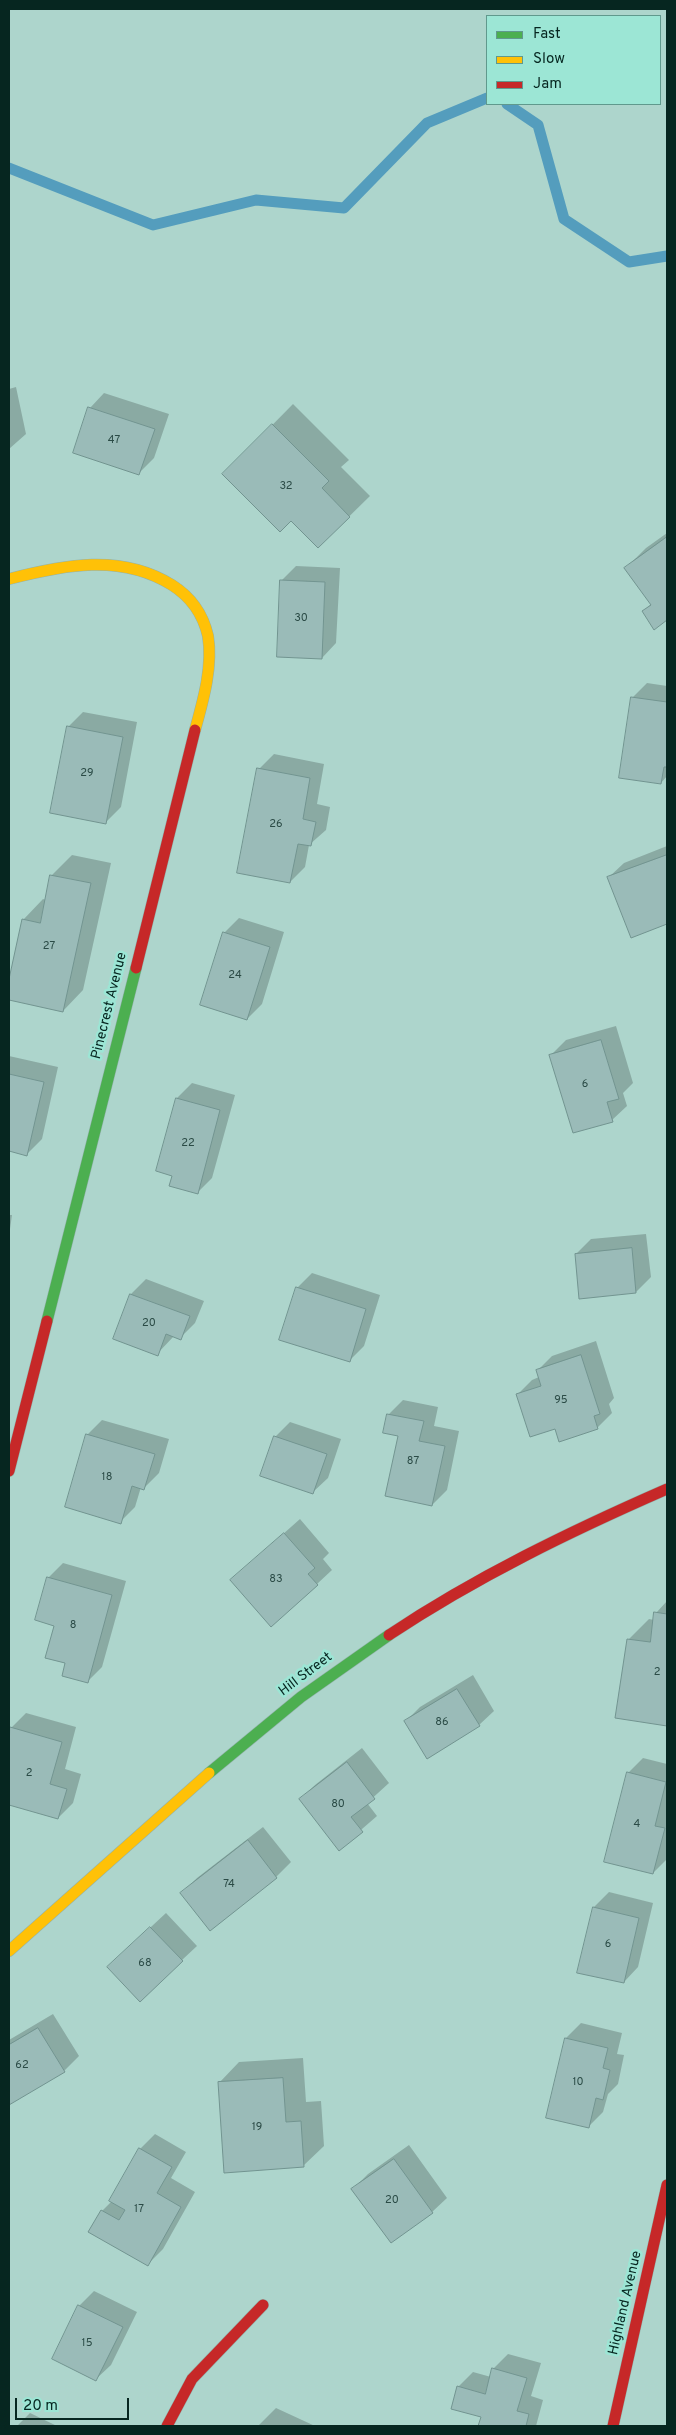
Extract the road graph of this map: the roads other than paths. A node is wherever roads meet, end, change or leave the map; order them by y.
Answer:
1 (9, 579) edge
2 (9, 1471) edge
3 (667, 1489) edge
4 (9, 1951) edge
5 (667, 2186) edge
6 (263, 2305) dead end
7 (167, 2426) edge
8 (614, 2426) edge

1 - 2 street, Pinecrest Avenue
3 - 4 street, Hill Street
5 - 8 street, Highland Avenue
6 - 7 street

